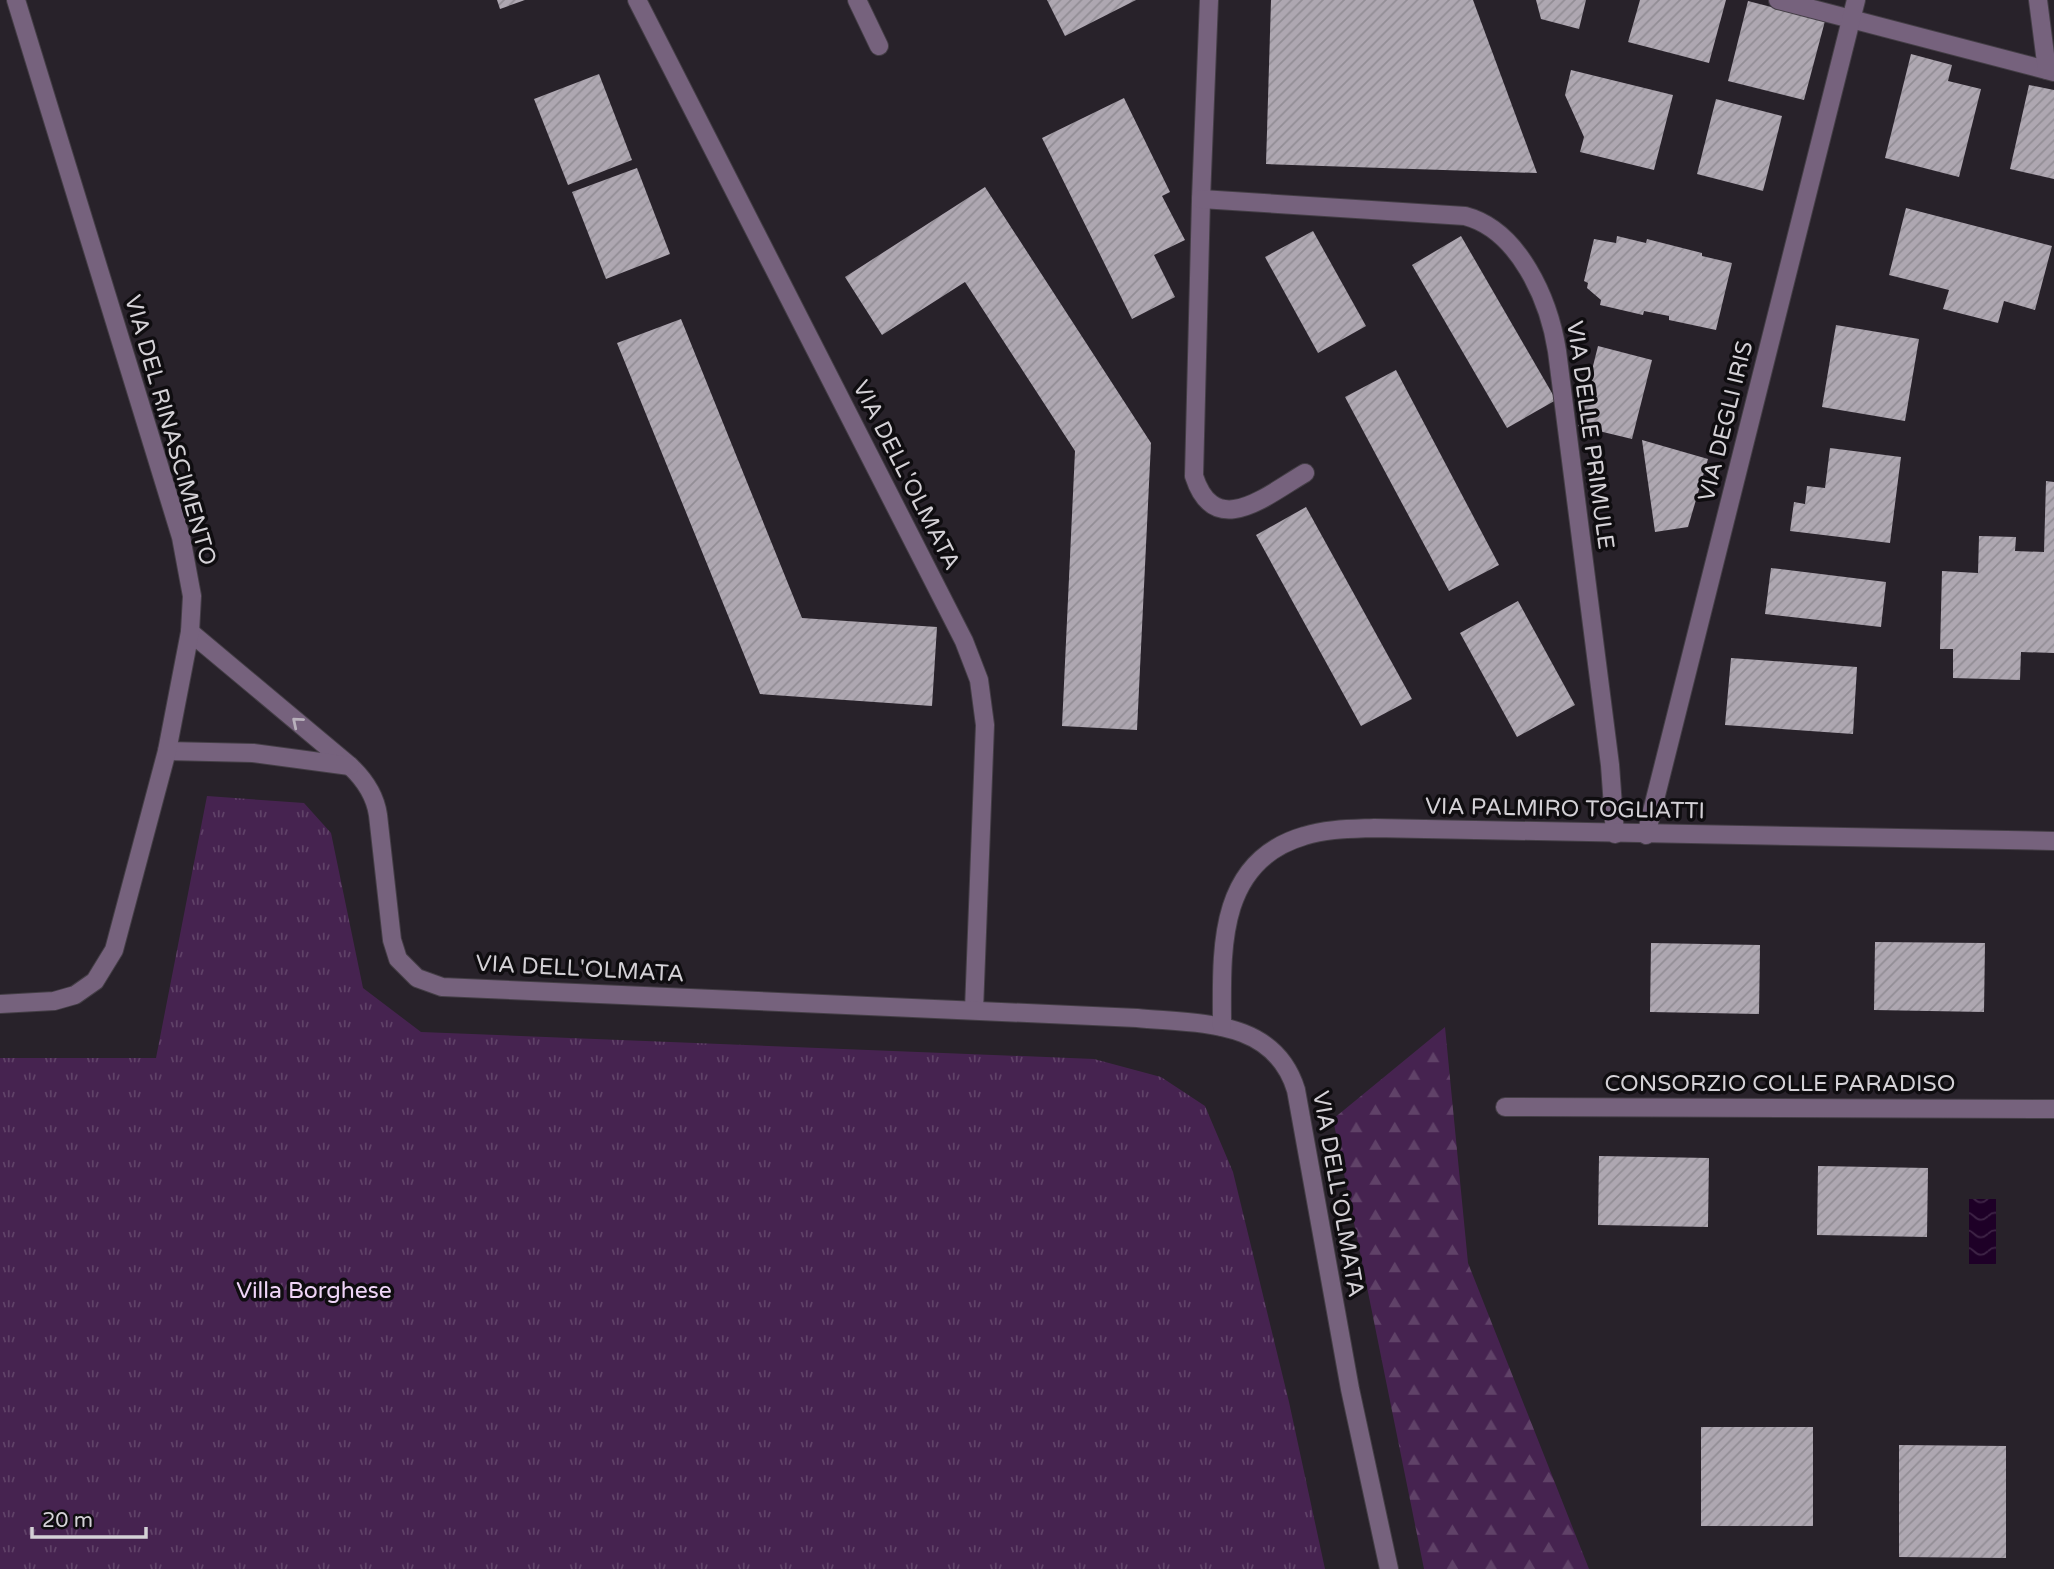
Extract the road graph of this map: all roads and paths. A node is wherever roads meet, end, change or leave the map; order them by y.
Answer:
1 (16, 0) edge
2 (637, 0) edge
3 (857, 0) edge
4 (1209, 0) edge
5 (1778, 0) edge
6 (1856, 0) edge
7 (2038, 0) edge
8 (1851, 19) junction
9 (879, 46) dead end
10 (2051, 71) edge
11 (1201, 199) junction
12 (1305, 473) dead end
13 (190, 632) junction
14 (167, 751) junction
15 (350, 766) junction
16 (1615, 834) junction
17 (1646, 835) junction
18 (2054, 841) edge
19 (0, 1004) edge
20 (974, 1010) junction
21 (1222, 1027) junction
22 (1505, 1107) dead end
23 (2054, 1109) edge
24 (1390, 1569) edge

1 - 13 street, VIA DEL RINASCIMENTO
2 - 20 street, VIA DELL'OLMATA
3 - 9 street
4 - 11 street
5 - 8 street
6 - 8 street, VIA DEGLI IRIS
7 - 10 street
8 - 10 street
8 - 17 street, VIA DEGLI IRIS
11 - 12 street
11 - 16 street, VIA DELLE PRIMULE
13 - 14 street, VIA DEL RINASCIMENTO
15 -> 13 street, VIA DELL'OLMATA
14 - 15 street
14 - 19 street, VIA DEL RINASCIMENTO
15 - 20 street, VIA DELL'OLMATA
16 - 17 street, VIA PALMIRO TOGLIATTI
16 - 21 street, VIA PALMIRO TOGLIATTI
17 - 18 street, VIA PALMIRO TOGLIATTI
20 - 21 street, VIA DELL'OLMATA
21 - 24 street, VIA DELL'OLMATA
22 - 23 street, CONSORZIO COLLE PARADISO

